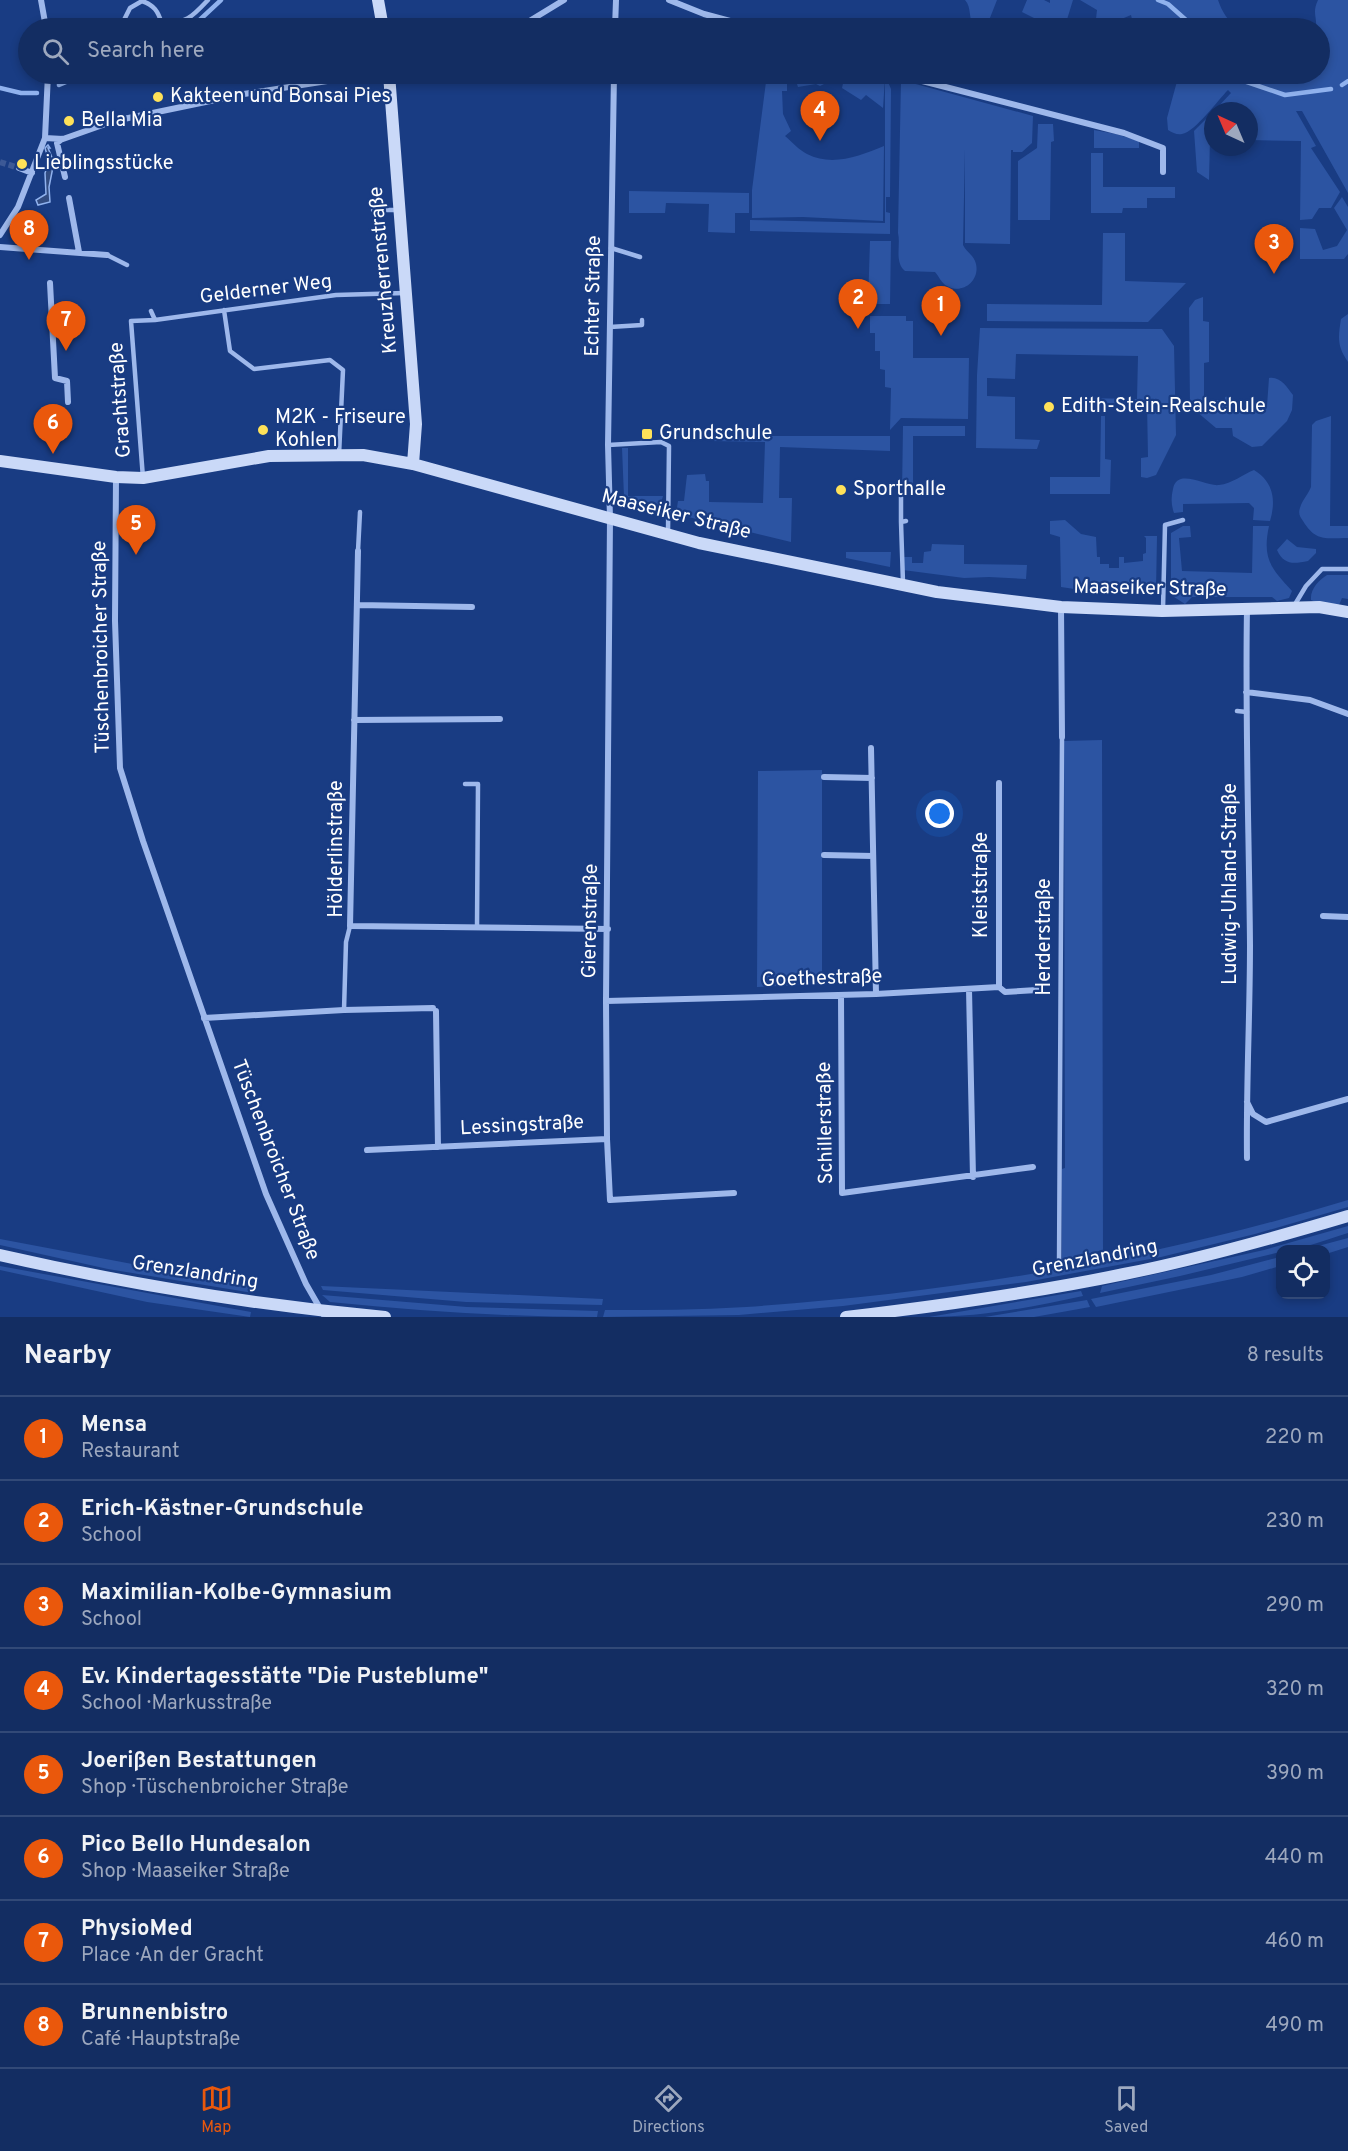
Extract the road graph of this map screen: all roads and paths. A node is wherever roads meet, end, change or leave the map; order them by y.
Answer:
1 (41, 0) edge
2 (208, 0) edge
3 (378, 0) edge
4 (564, 0) edge
5 (616, 0) edge
6 (669, 0) edge
7 (44, 18) edge
8 (125, 18) edge
9 (160, 18) edge
10 (191, 18) edge
11 (381, 18) edge
12 (534, 18) edge
13 (615, 18) edge
14 (719, 18) edge
15 (48, 84) edge
16 (308, 84) edge
17 (390, 84) edge
18 (614, 84) edge
19 (934, 84) edge
20 (45, 138) junction
21 (60, 141) junction
22 (19, 168) tunnel mouth
23 (1163, 172) dead end
24 (32, 173) junction
25 (64, 177) dead end
26 (69, 198) dead end
27 (373, 210) dead end
28 (398, 210) junction
29 (0, 235) edge
30 (0, 247) edge
31 (611, 248) junction
32 (81, 253) junction
33 (107, 255) joint
34 (640, 256) dead end
35 (127, 265) dead end
36 (50, 283) dead end
37 (367, 287) dead end
38 (405, 293) junction
39 (367, 294) junction
40 (224, 310) junction
41 (151, 311) dead end
42 (155, 320) junction
43 (642, 320) dead end
44 (131, 321) joint
45 (610, 327) junction
46 (68, 402) dead end
47 (608, 445) junction
48 (339, 454) junction
49 (0, 461) edge
50 (413, 464) junction
51 (116, 477) junction
52 (143, 477) junction
53 (901, 496) dead end
54 (360, 512) dead end
55 (610, 518) junction
56 (1183, 520) dead end
57 (668, 533) junction
58 (358, 551) joint
59 (1348, 568) edge
60 (903, 585) junction
61 (358, 605) junction
62 (1061, 607) junction
63 (472, 608) dead end
64 (1293, 608) junction
65 (1247, 609) junction
66 (1162, 612) junction
67 (1348, 612) edge
68 (1246, 692) junction
69 (1237, 711) dead end
70 (1247, 712) junction
71 (1348, 714) edge
72 (500, 719) dead end
73 (354, 720) junction
74 (1062, 737) joint
75 (871, 748) dead end
76 (824, 777) dead end
77 (872, 778) junction
78 (999, 783) dead end
79 (465, 784) dead end
80 (824, 855) dead end
81 (873, 856) junction
82 (1323, 916) dead end
83 (1348, 917) edge
84 (350, 926) junction
85 (477, 927) junction
86 (608, 929) junction
87 (999, 987) junction
88 (969, 988) junction
89 (1037, 990) dead end
90 (876, 994) junction
91 (840, 995) junction
92 (606, 1000) junction
93 (344, 1010) junction
94 (204, 1018) junction
95 (1348, 1099) edge
96 (1246, 1102) junction
97 (607, 1139) junction
98 (438, 1147) junction
99 (367, 1150) dead end
100 (1247, 1158) dead end
101 (1033, 1167) dead end
102 (973, 1177) junction
103 (734, 1193) dead end
104 (1348, 1216) edge
105 (0, 1255) edge
106 (1059, 1268) dead end
107 (323, 1314) edge
108 (385, 1317) edge
109 (846, 1317) edge

1 - 7 street
2 - 10 lane
3 - 11 street
4 - 12 street
5 - 13 street
6 - 14 street
8 - 9 lane
15 - 20 street
16 - 21 street
17 - 28 street, Kreuzherrenstraße
18 - 31 street, Echter Straße
19 - 23 street
20 - 21 street
20 - 24 street
21 - 25 street
22 - 24 street
24 - 29 street
26 - 32 street
27 - 28 lane
28 - 38 street, Kreuzherrenstraße
30 - 32 street
31 - 34 lane
31 - 45 street, Echter Straße
32 - 33 street
33 - 35 lane
36 - 46 street
37 - 39 lane
38 - 39 lane, Gelderner Weg
38 - 50 street, Kreuzherrenstraße
39 - 40 lane, Gelderner Weg
40 - 42 lane, Gelderner Weg
40 - 48 lane
41 - 42 lane
42 - 44 lane, Gelderner Weg
43 - 45 lane
44 - 52 lane, Grachtstraße
45 - 47 street, Echter Straße
47 - 55 street, Echter Straße
47 - 57 lane
48 - 50 street, Maaseiker Straße
48 - 52 street, Maaseiker Straße
49 - 51 street, Maaseiker Straße
50 - 55 street, Maaseiker Straße
51 - 52 street, Maaseiker Straße
51 - 94 street, Tüschenbroicher Straße
53 - 60 lane
54 - 58 lane
55 - 57 street, Maaseiker Straße
55 - 86 street, Gierenstraße
56 - 66 lane
57 - 60 street, Maaseiker Straße
58 - 61 street, Hölderlinstraße
59 - 64 lane
60 - 62 street, Maaseiker Straße
61 - 63 street
61 - 73 street, Hölderlinstraße
62 - 66 street, Maaseiker Straße
62 - 74 street, Herderstraße
64 - 65 street, Maaseiker Straße
64 - 67 street, Maaseiker Straße
65 - 66 street, Maaseiker Straße
65 - 68 street, Ludwig-Uhland-Straße
68 - 70 street, Ludwig-Uhland-Straße
68 - 71 street
69 - 70 lane
70 - 96 street, Ludwig-Uhland-Straße
72 - 73 street
73 - 84 street, Hölderlinstraße
74 - 106 lane, Herderstraße
75 - 77 street
76 - 77 street
77 - 81 street
78 - 87 street, Kleiststraße
79 - 85 lane
80 - 81 street
81 - 90 street
82 - 83 street
84 - 85 street, Hölderlinstraße
84 - 93 lane
85 - 86 street, Hölderlinstraße
86 - 92 street, Gierenstraße
87 - 88 street, Goethestraße
87 - 89 street, Goethestraße
88 - 90 street, Goethestraße
88 - 102 street
90 - 91 street, Goethestraße
91 - 92 street, Goethestraße
91 - 102 street, Schillerstraße
92 - 97 street, Gierenstraße
93 - 94 street
93 - 98 street, Lessingstraße
94 - 107 street, Tüschenbroicher Straße
95 - 96 street
96 - 100 street, Ludwig-Uhland-Straße
97 - 98 street, Lessingstraße
97 - 103 street, Gierenstraße
98 - 99 street, Lessingstraße
101 - 102 street, Schillerstraße
104 - 109 street, Grenzlandring
105 - 107 street, Grenzlandring
107 - 108 street, Grenzlandring

